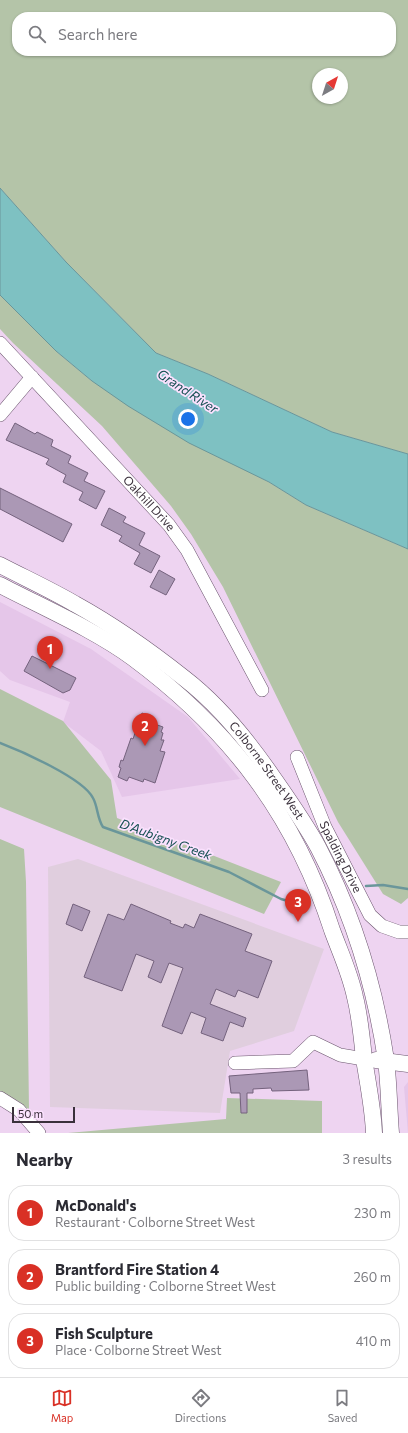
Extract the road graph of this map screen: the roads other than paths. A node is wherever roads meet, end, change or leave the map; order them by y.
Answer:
1 (0, 343) edge
2 (32, 377) junction
3 (0, 415) edge
4 (0, 565) edge
5 (0, 585) edge
6 (262, 690) dead end
7 (297, 757) dead end
8 (408, 932) edge
9 (364, 1059) junction
10 (386, 1062) junction
11 (235, 1063) dead end
12 (408, 1064) edge
13 (0, 1098) edge
14 (39, 1133) edge
15 (374, 1133) edge
16 (391, 1133) edge

1 - 2 street, Oakhill Drive
2 - 3 street
2 - 6 street, Oakhill Drive
4 - 10 main road, Colborne Street West
5 - 9 main road, Colborne Street West
7 - 8 street, Spalding Drive
9 - 10 main road
9 - 11 street
9 - 15 main road, Colborne Street West
10 - 12 main road
10 - 16 main road, Colborne Street West
13 - 14 street

